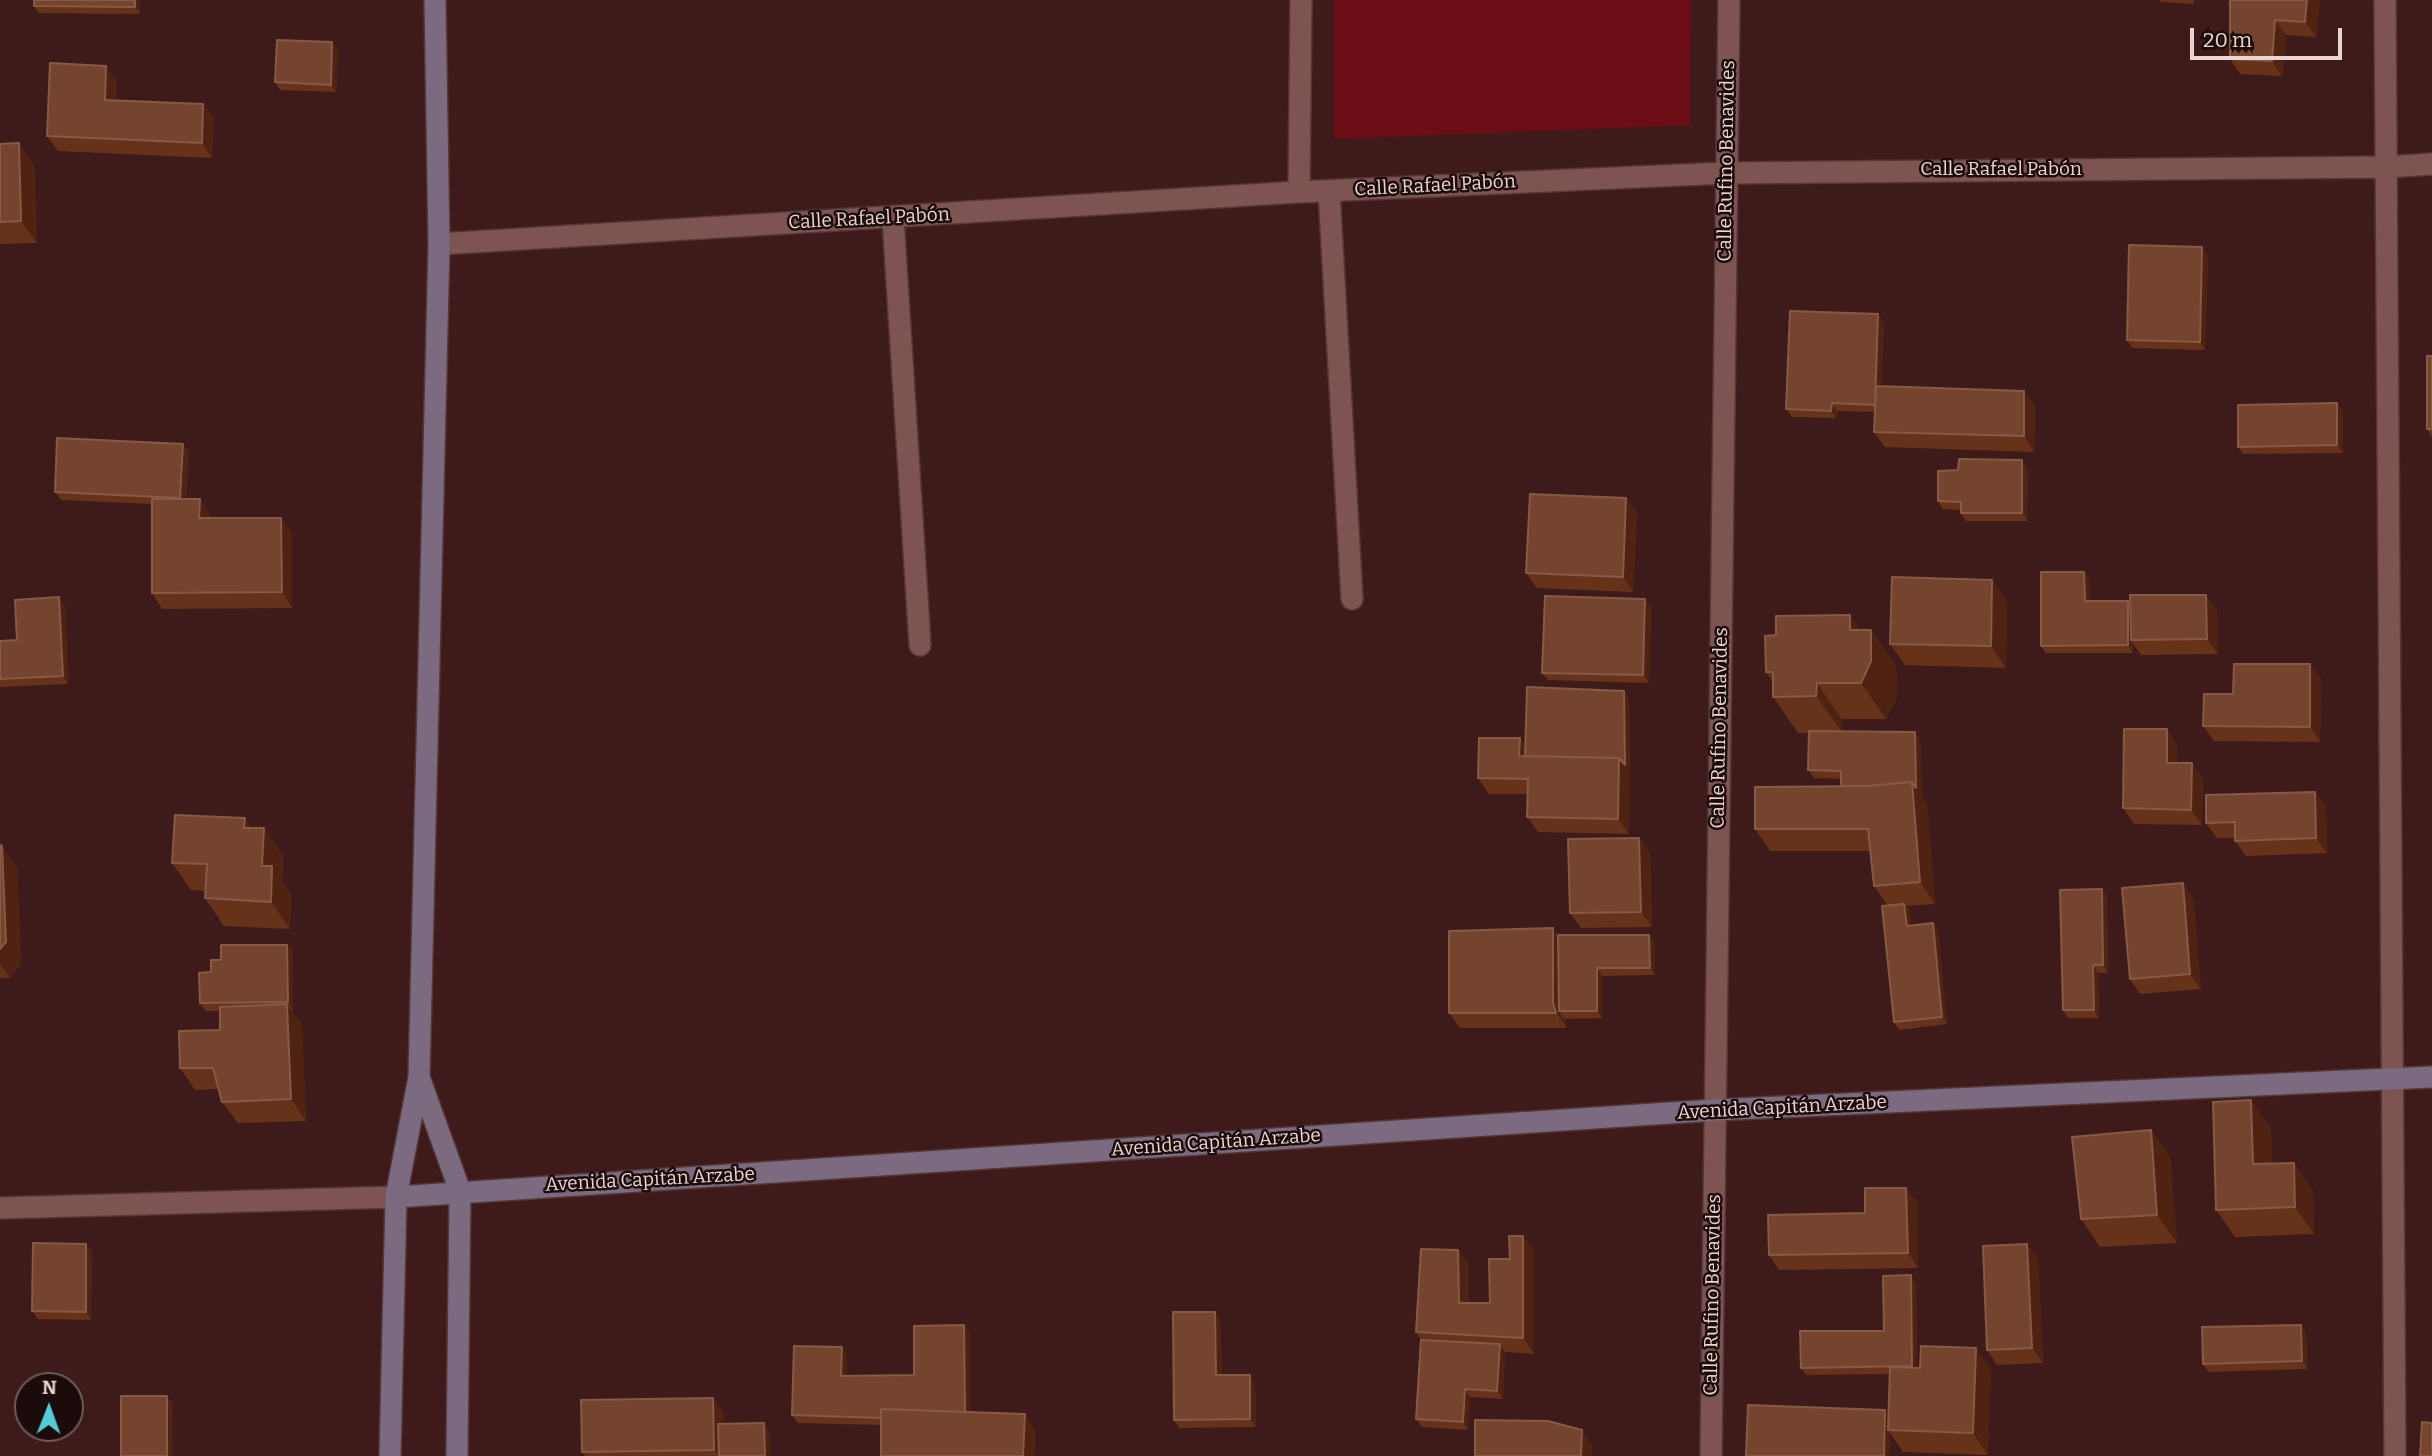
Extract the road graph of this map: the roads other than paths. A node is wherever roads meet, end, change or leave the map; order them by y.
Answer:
1 (435, 0) edge
2 (1301, 0) edge
3 (1729, 0) edge
4 (2385, 0) edge
5 (2432, 164) edge
6 (2388, 167) junction
7 (1727, 173) junction
8 (1329, 191) junction
9 (1299, 192) junction
10 (893, 218) junction
11 (439, 244) junction
12 (1352, 599) dead end
13 (920, 645) dead end
14 (419, 1077) junction
15 (2432, 1077) edge
16 (2393, 1080) junction
17 (1715, 1110) junction
18 (460, 1191) junction
19 (396, 1197) junction
20 (0, 1208) edge
21 (390, 1456) edge
22 (457, 1456) edge
23 (1711, 1456) edge
24 (2395, 1456) edge

1 - 11 main road
2 - 9 street
3 - 7 street, Calle Rufino Benavides
4 - 6 street
5 - 6 street, Calle Rafael Pabón
6 - 7 street, Calle Rafael Pabón
6 - 16 street
7 - 8 street, Calle Rafael Pabón
7 - 17 street, Calle Rufino Benavides
8 - 9 street, Calle Rafael Pabón
8 - 12 street
9 - 10 street, Calle Rafael Pabón
10 - 11 street, Calle Rafael Pabón
10 - 13 street
11 - 14 main road
14 - 18 main road
14 - 19 main road
15 - 16 main road, Avenida Capitán Arzabe
16 - 17 main road, Avenida Capitán Arzabe
16 - 24 street
17 - 18 main road, Avenida Capitán Arzabe
17 - 23 street, Calle Rufino Benavides
18 - 19 main road, Avenida Capitán Arzabe
18 - 22 main road
19 - 20 street, Avenida Capitán Arzabe
19 - 21 main road

